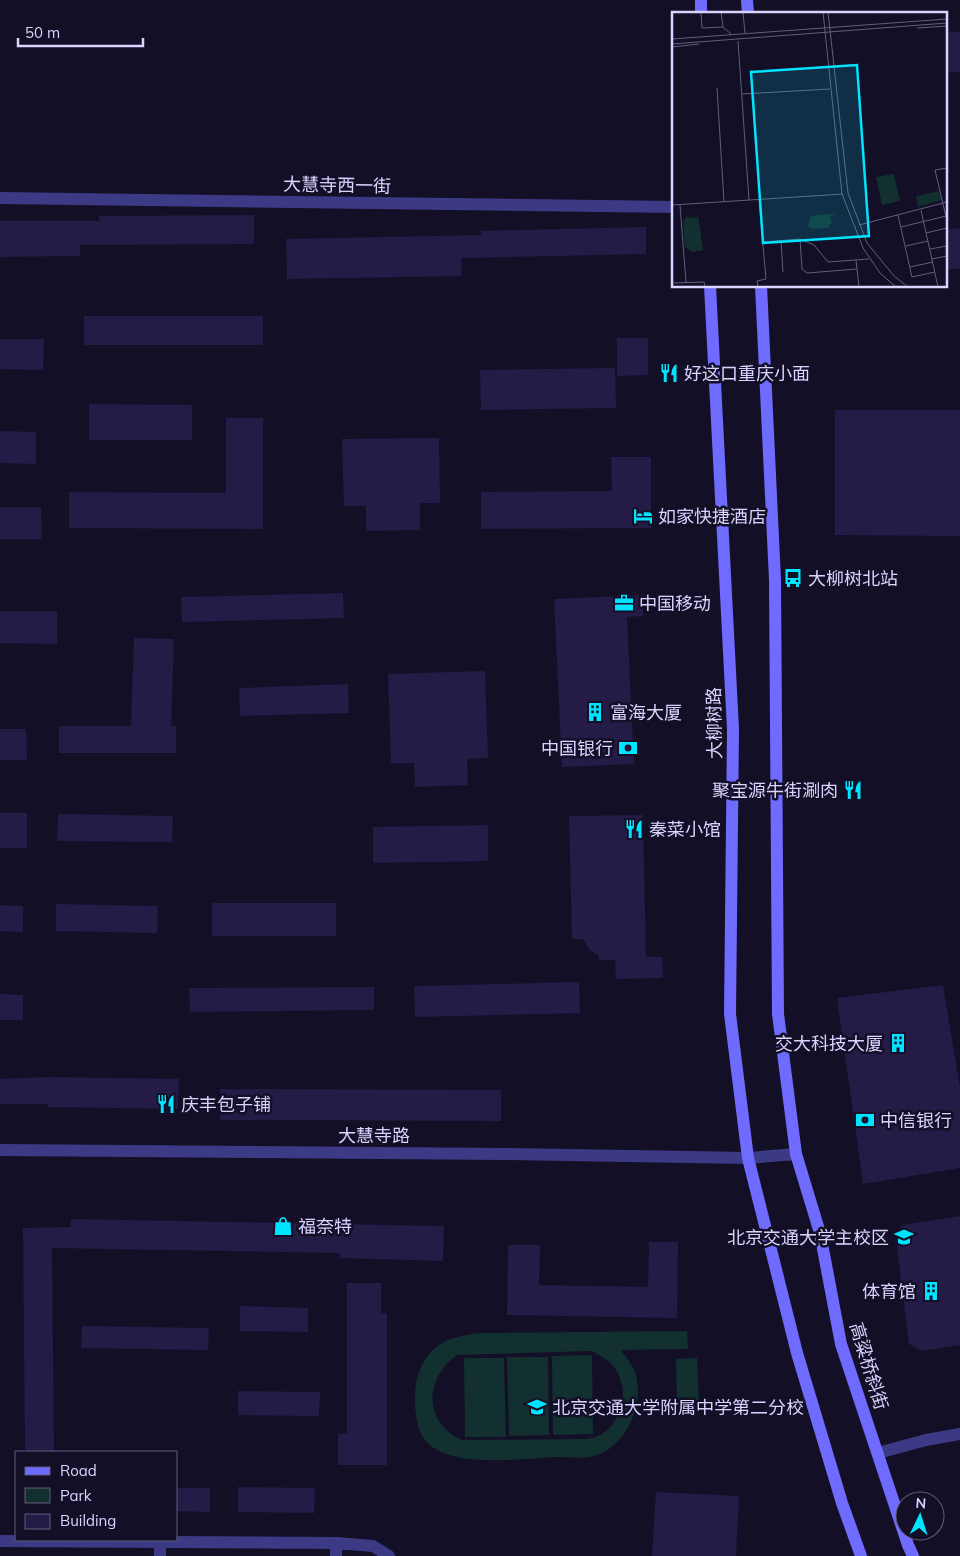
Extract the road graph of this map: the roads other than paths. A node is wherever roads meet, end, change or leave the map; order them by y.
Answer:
1 (0, 198) edge
2 (672, 207) edge
3 (710, 288) edge
4 (761, 288) edge
5 (0, 1150) edge
6 (796, 1154) junction
7 (748, 1158) junction
8 (960, 1434) edge
9 (878, 1453) junction
10 (0, 1541) edge
11 (160, 1543) junction
12 (336, 1543) junction
13 (160, 1556) edge
14 (336, 1556) edge
15 (389, 1556) edge
16 (861, 1556) edge
17 (913, 1556) edge

1 - 2 street, 大慧寺西一街
3 - 7 main road, 大柳树路
4 - 6 main road
5 - 7 street, 大慧寺路
6 - 7 street, 大慧寺路
6 - 9 main road, 高粱桥斜街
7 - 16 main road
8 - 9 street
9 - 17 main road, 高粱桥斜街
10 - 11 street
11 - 12 street
11 - 13 street
12 - 14 street
12 - 15 street

